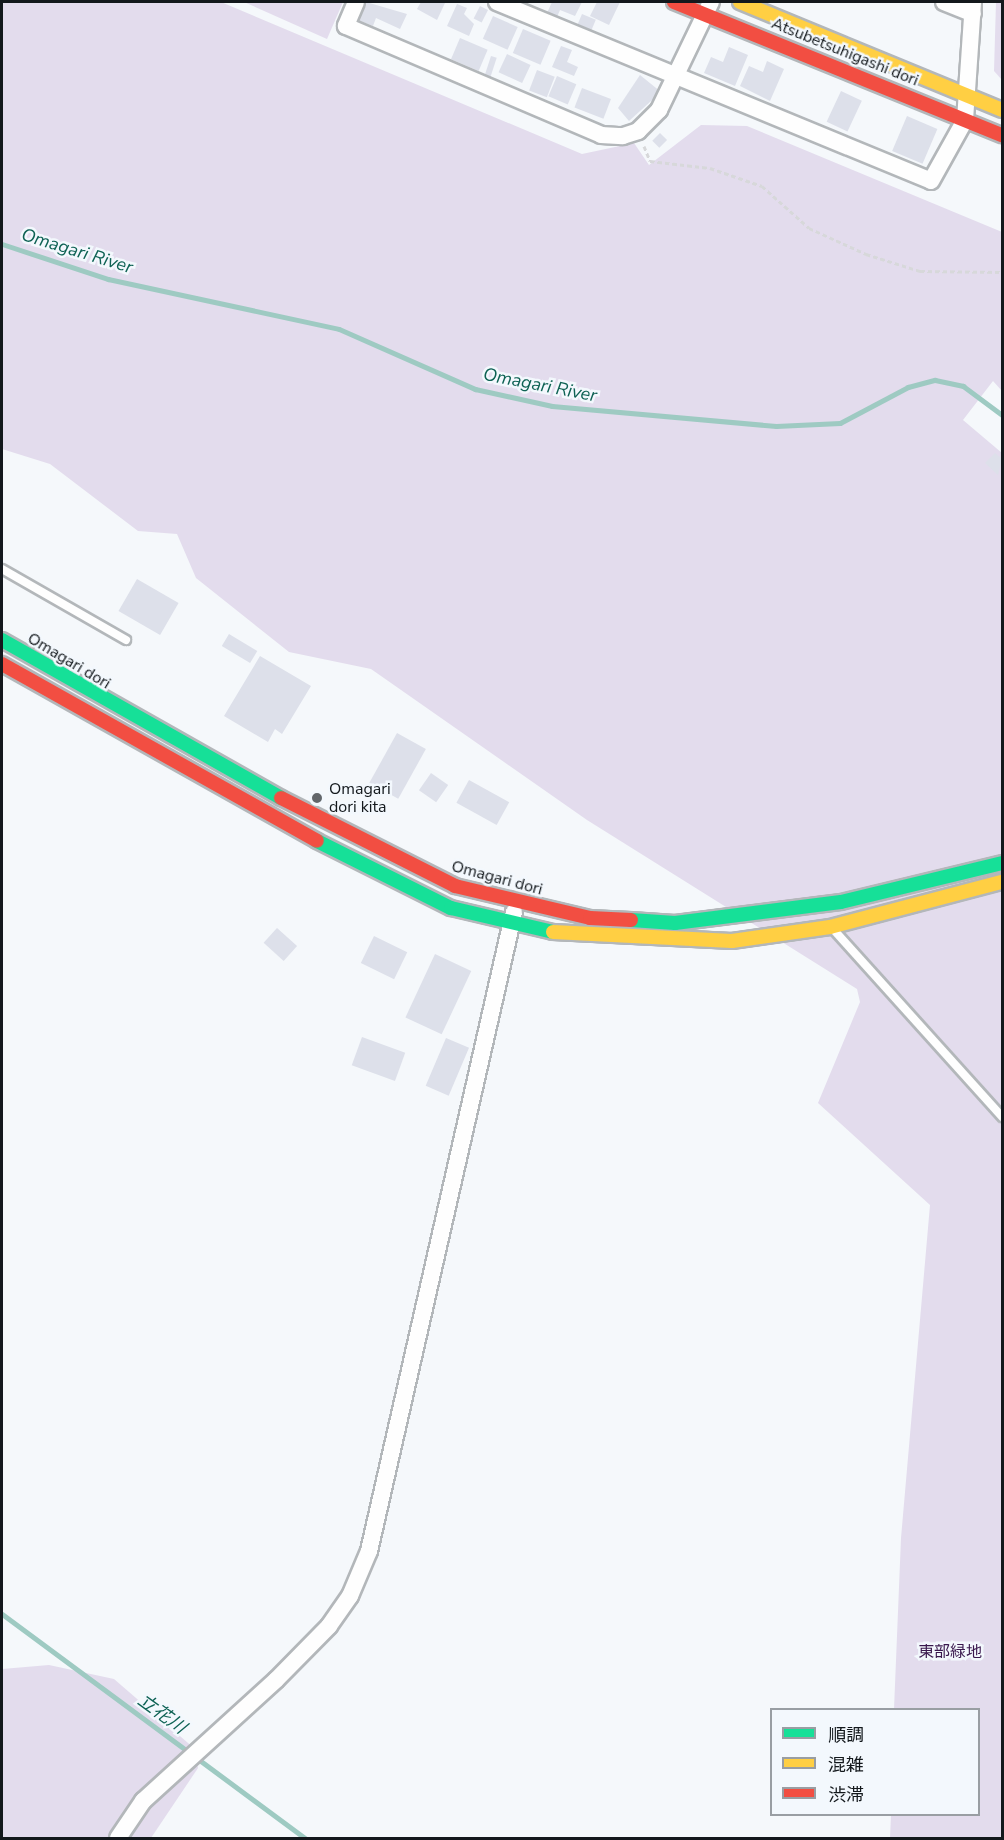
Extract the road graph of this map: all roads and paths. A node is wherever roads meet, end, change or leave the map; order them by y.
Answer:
1 (356, 2) edge
2 (497, 2) edge
3 (674, 2) edge
4 (740, 2) edge
5 (944, 2) edge
6 (708, 8) edge
7 (973, 8) edge
8 (679, 77) junction
9 (968, 96) junction
10 (1002, 110) edge
11 (965, 120) junction
12 (638, 131) junction
13 (1002, 135) edge
14 (1002, 272) edge
15 (2, 568) edge
16 (2, 640) edge
17 (126, 640) dead end
18 (2, 663) edge
19 (1002, 862) edge
20 (1002, 882) edge
21 (515, 902) junction
22 (513, 922) junction
23 (830, 927) junction
24 (1002, 1117) edge
25 (118, 1839) edge

1 - 12 street
2 - 8 street
3 - 6 street, Atsubetsuhigashi dori
4 - 9 street, Atsubetsuhigashi dori
5 - 7 street
6 - 8 street
6 - 11 street, Atsubetsuhigashi dori
7 - 9 street
8 - 11 street
8 - 12 street
9 - 10 street, Atsubetsuhigashi dori
9 - 11 street
11 - 13 street, Atsubetsuhigashi dori
12 - 14 path
15 - 17 lane
16 - 21 street, Omagari dori
18 - 22 street
19 - 21 street, Omagari dori
20 - 23 street
21 - 22 street
22 - 23 street
22 - 25 street
23 - 24 lane

